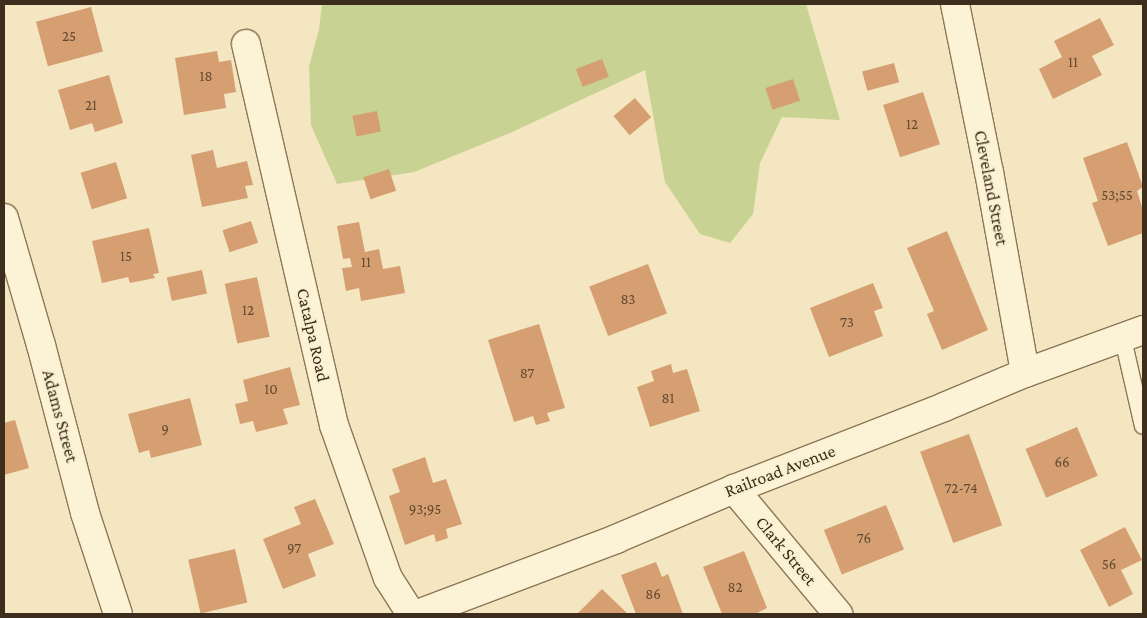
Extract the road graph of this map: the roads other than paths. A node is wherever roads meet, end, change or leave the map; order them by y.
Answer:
1 (955, 4) edge
2 (246, 44) dead end
3 (4, 218) edge
4 (1133, 335) edge
5 (1024, 373) junction
6 (1143, 426) edge
7 (734, 489) junction
8 (118, 614) edge
9 (411, 614) edge
10 (418, 614) edge
11 (838, 614) edge

1 - 5 street, Cleveland Street
2 - 9 street, Catalpa Road
3 - 8 street, Adams Street
4 - 5 street, Railroad Avenue
4 - 6 lane
5 - 7 street, Railroad Avenue
7 - 10 street, Railroad Avenue
7 - 11 street, Clark Street

